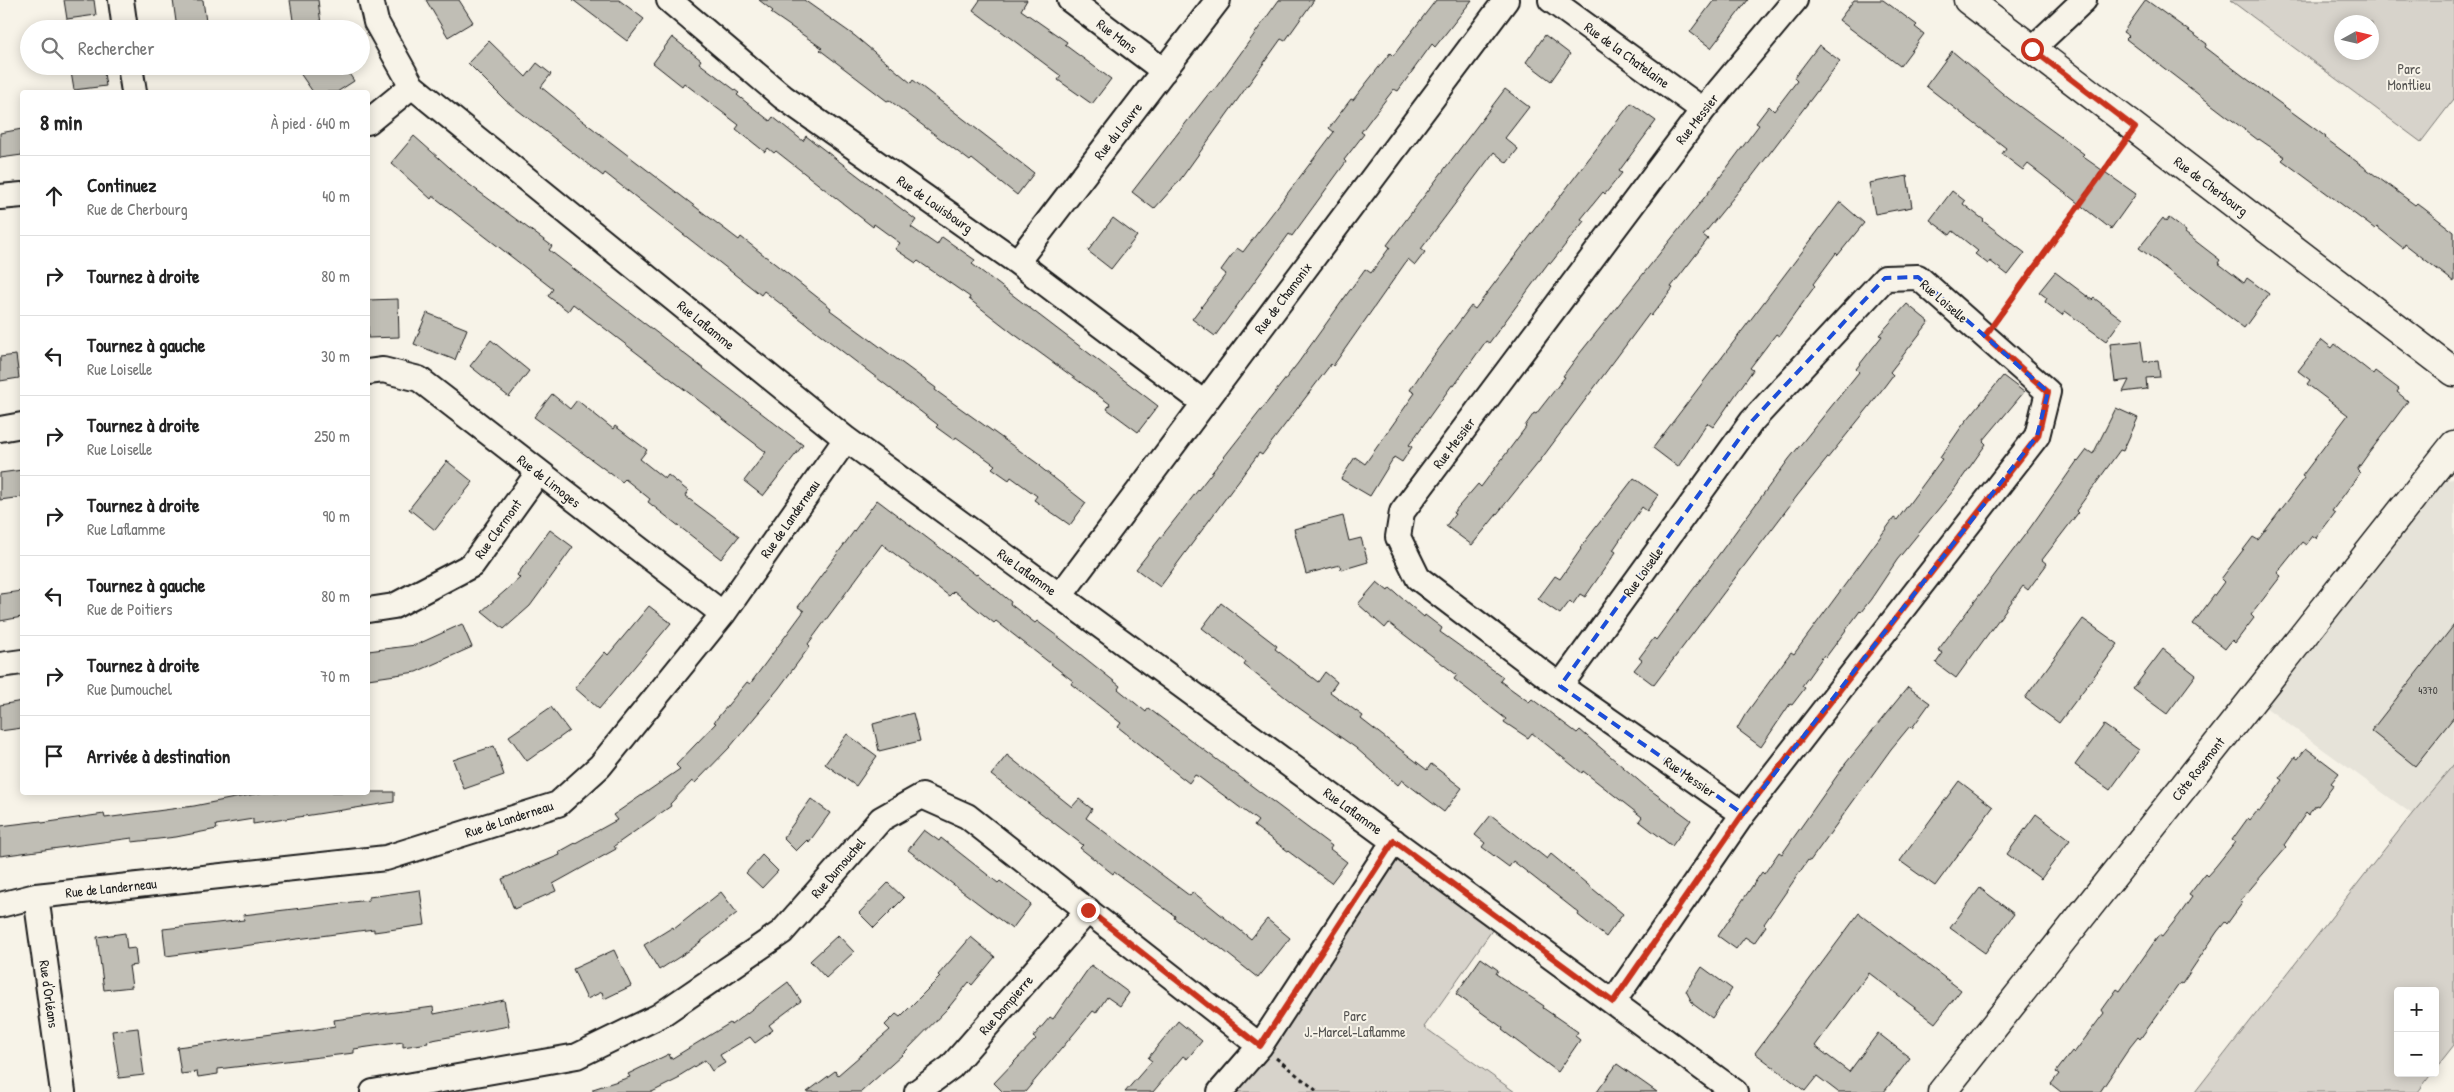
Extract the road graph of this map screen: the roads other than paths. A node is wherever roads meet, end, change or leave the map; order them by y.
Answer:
1 (121, 0) edge
2 (371, 0) edge
3 (669, 0) edge
4 (1070, 0) edge
5 (1218, 0) edge
6 (1506, 0) edge
7 (1551, 0) edge
8 (1795, 0) edge
9 (1968, 0) edge
10 (2084, 0) edge
11 (124, 20) edge
12 (2032, 49) junction
13 (1164, 71) junction
14 (131, 75) edge
15 (412, 86) junction
16 (134, 90) edge
17 (1703, 110) junction
18 (370, 120) edge
19 (20, 195) edge
20 (0, 197) edge
21 (1017, 262) junction
22 (370, 372) edge
23 (2454, 372) edge
24 (1204, 403) junction
25 (20, 425) edge
26 (0, 429) edge
27 (846, 439) junction
28 (2454, 445) edge
29 (538, 473) junction
30 (2454, 479) edge
31 (2425, 483) junction
32 (1060, 596) junction
33 (370, 610) edge
34 (723, 614) junction
35 (20, 662) edge
36 (0, 665) edge
37 (1560, 686) junction
38 (1743, 814) junction
39 (1394, 841) junction
40 (36, 896) junction
41 (0, 905) edge
42 (1088, 910) junction
43 (1613, 1002) junction
44 (1260, 1046) junction
45 (62, 1092) edge
46 (372, 1092) edge
47 (917, 1092) edge
48 (1220, 1092) edge
49 (1735, 1092) edge
50 (1942, 1092) edge

1 - 11 street
2 - 15 street, Rue Laflamme
3 - 21 street, Rue de Louisbourg
4 - 13 street, Rue Mans
5 - 13 street, Rue du Louvre
6 - 24 street, Rue de Chamonix
7 - 17 street, Rue de la Chatelaine
8 - 17 street, Rue Messier
9 - 12 street, Rue de Cherbourg
10 - 12 street
12 - 23 street, Rue de Cherbourg
13 - 21 street, Rue du Louvre
14 - 16 street
15 - 18 street
15 - 27 street, Rue Laflamme
17 - 37 street, Rue Messier
19 - 20 street
21 - 24 street, Rue de Louisbourg
22 - 29 street, Rue de Limoges
24 - 32 street, Rue de Chamonix
25 - 26 street
27 - 32 street, Rue Laflamme
27 - 34 street, Rue de Landerneau
28 - 31 street, Côte Rosemont
29 - 33 street, Rue Clermont
29 - 34 street, Rue de Limoges
30 - 31 street
31 - 50 street, Côte Rosemont
32 - 39 street, Rue Laflamme
34 - 40 street, Rue de Landerneau
35 - 36 street
37 - 38 street, Rue Messier
37 - 38 street, Rue Loiselle
38 - 43 street, Rue Loiselle
39 - 43 street, Rue Laflamme
39 - 44 street
40 - 41 street, Rue de Landerneau
40 - 45 street, Rue d'Orléans
42 - 44 street, Rue Dumouchel
42 - 46 street, Rue Dumouchel
42 - 47 street, Rue Dompierre
43 - 49 street, Rue Laflamme
44 - 48 street

